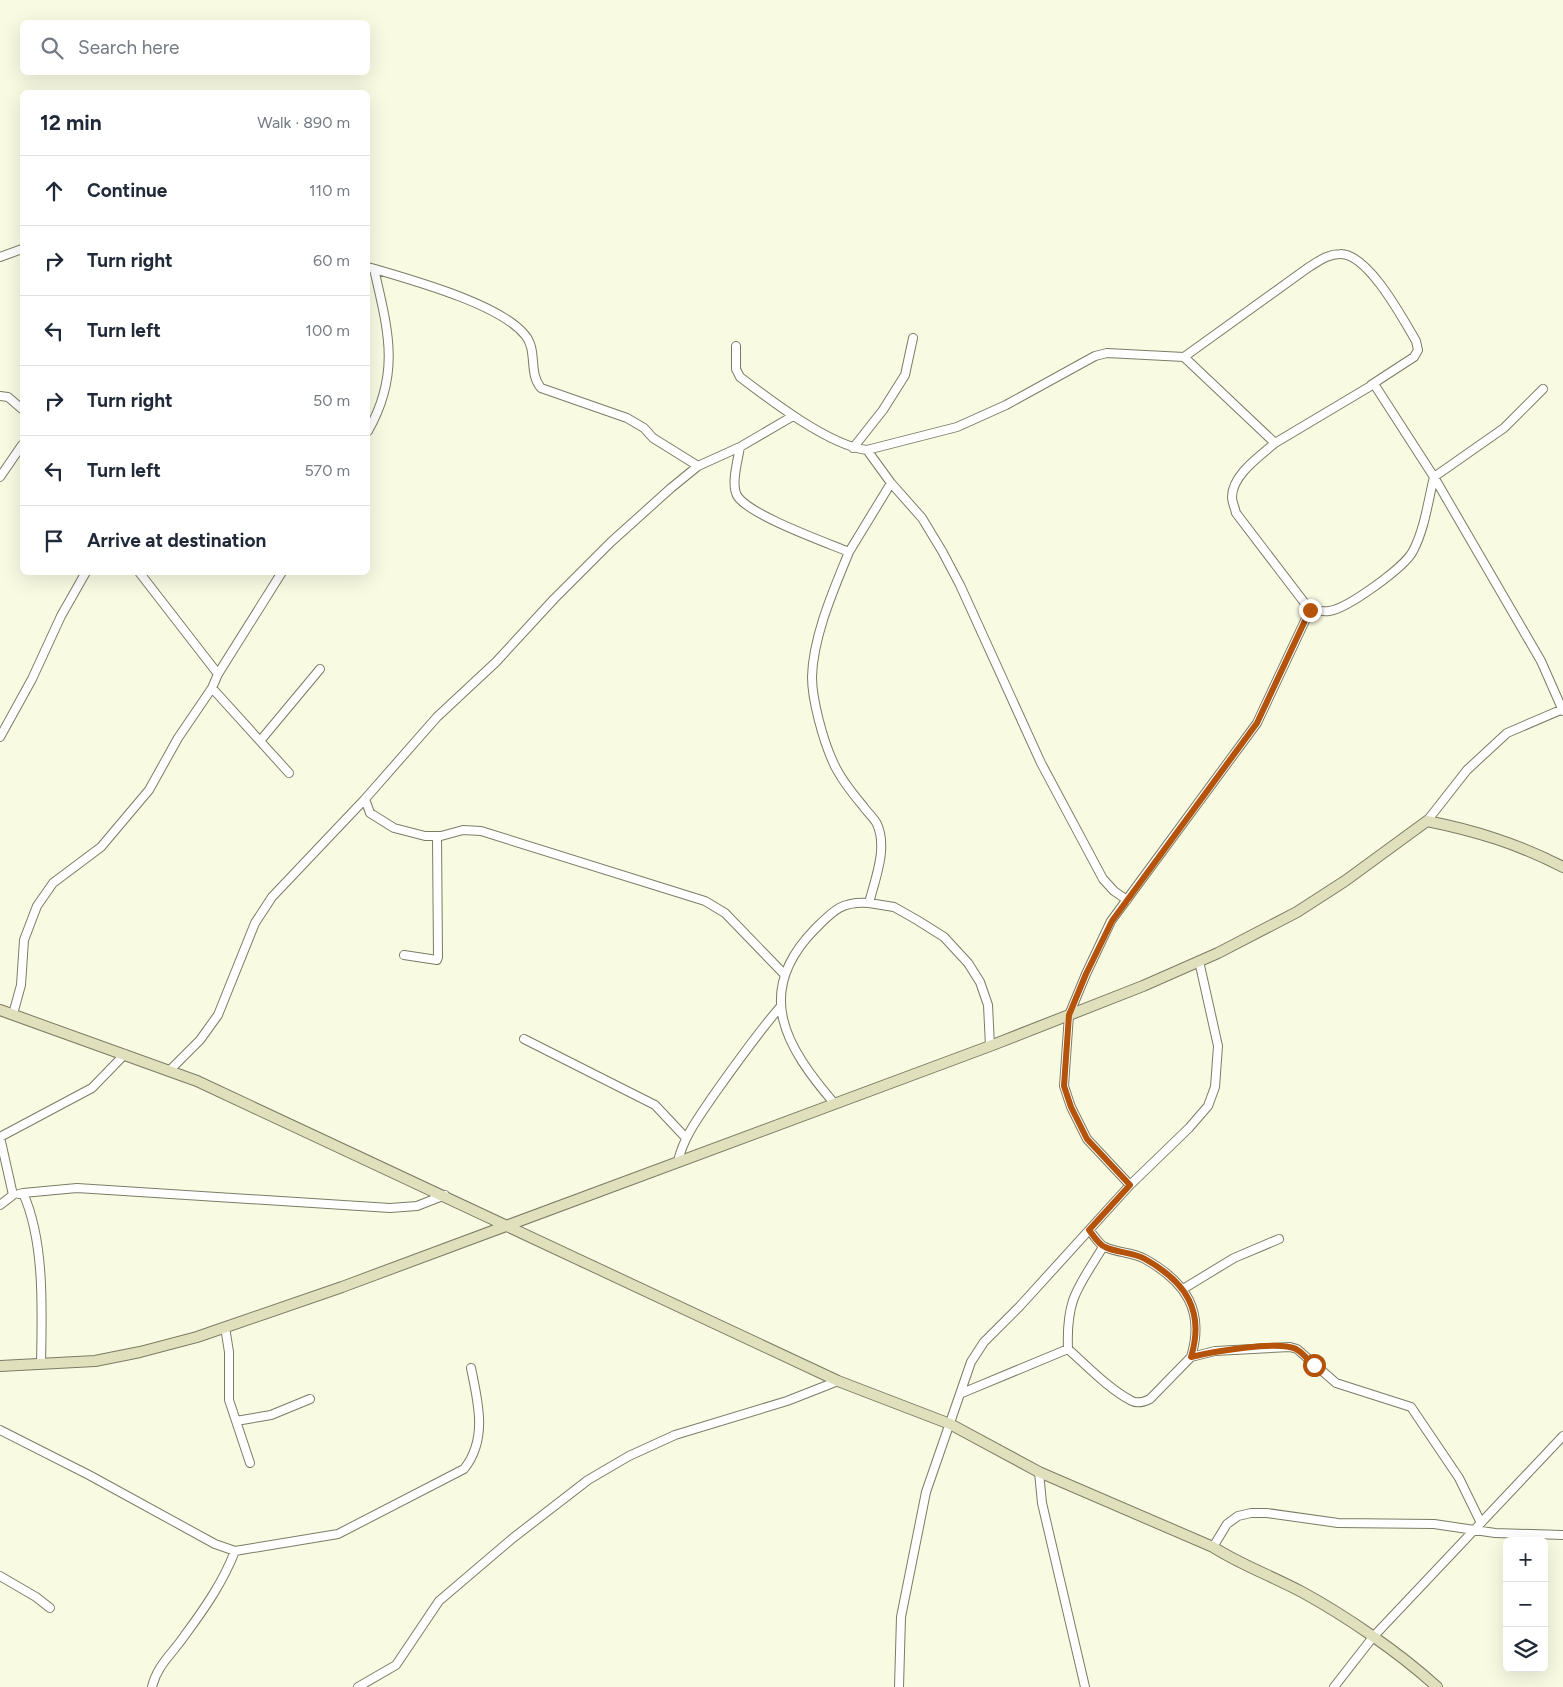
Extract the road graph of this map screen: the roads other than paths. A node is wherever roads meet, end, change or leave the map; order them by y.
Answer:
1 (20, 250) edge
2 (0, 257) edge
3 (371, 268) edge
4 (912, 338) dead end
5 (736, 346) dead end
6 (1184, 357) junction
7 (1370, 386) junction
8 (1543, 389) dead end
9 (0, 396) edge
10 (20, 407) edge
11 (793, 416) junction
12 (370, 427) edge
13 (1275, 443) junction
14 (740, 447) junction
15 (20, 448) edge
16 (853, 448) junction
17 (867, 450) junction
18 (698, 466) junction
19 (1434, 476) junction
20 (0, 477) edge
21 (891, 483) junction
22 (849, 552) junction
23 (84, 575) edge
24 (141, 575) edge
25 (280, 575) edge
26 (1310, 610) junction
27 (320, 668) dead end
28 (218, 674) junction
29 (212, 688) junction
30 (1563, 709) edge
31 (0, 737) edge
32 (260, 741) junction
33 (290, 773) dead end
34 (365, 799) junction
35 (1427, 821) junction
36 (437, 836) junction
37 (1563, 867) edge
38 (1127, 900) junction
39 (869, 903) junction
40 (404, 955) dead end
41 (1199, 961) junction
42 (784, 974) junction
43 (781, 1006) junction
44 (0, 1010) edge
45 (13, 1014) junction
46 (1069, 1015) junction
47 (524, 1039) dead end
48 (990, 1046) junction
49 (125, 1054) junction
50 (169, 1070) junction
51 (834, 1103) junction
52 (686, 1138) junction
53 (678, 1161) junction
54 (1130, 1185) junction
55 (23, 1193) junction
56 (445, 1195) junction
57 (13, 1196) junction
58 (0, 1205) edge
59 (506, 1224) junction
60 (1089, 1230) junction
61 (1279, 1239) dead end
62 (1103, 1247) junction
63 (1183, 1288) junction
64 (225, 1327) junction
65 (1068, 1348) junction
66 (1191, 1357) junction
67 (40, 1364) junction
68 (0, 1366) edge
69 (471, 1368) dead end
70 (838, 1380) junction
71 (962, 1393) junction
72 (310, 1399) dead end
73 (236, 1421) junction
74 (950, 1424) junction
75 (0, 1430) edge
76 (1563, 1436) edge
77 (250, 1463) dead end
78 (1039, 1472) junction
79 (1481, 1523) junction
80 (1474, 1530) junction
81 (1563, 1535) edge
82 (1213, 1548) junction
83 (235, 1551) junction
84 (0, 1576) edge
85 (50, 1608) dead end
86 (1373, 1637) junction
87 (152, 1687) edge
88 (358, 1687) edge
89 (899, 1687) edge
90 (1085, 1687) edge
91 (1334, 1687) edge
92 (1437, 1687) edge

1 - 2 street
3 - 12 street
3 - 18 street
4 - 16 street
5 - 11 street
6 - 7 street
6 - 13 street
6 - 17 street
7 - 13 street
7 - 19 street
8 - 19 street
9 - 10 street
11 - 14 street
11 - 16 street
13 - 26 street
14 - 18 street
14 - 22 street
15 - 20 street
16 - 17 street
17 - 21 street
18 - 34 street
19 - 26 street
19 - 30 street
21 - 22 street
21 - 38 street
22 - 39 street
23 - 31 street
24 - 28 street
25 - 28 street
26 - 38 street
27 - 32 street
28 - 29 street
29 - 32 street
29 - 45 street
30 - 35 street
32 - 33 street
34 - 36 street
34 - 50 street
35 - 37 street
35 - 41 street
36 - 40 street
36 - 42 street
38 - 46 street
39 - 42 street
39 - 48 street
41 - 46 street
41 - 54 street
42 - 43 street
43 - 51 street
43 - 52 street
44 - 45 street
45 - 49 street
46 - 48 street
46 - 54 street
47 - 52 street
48 - 51 street
49 - 50 street
49 - 57 street
50 - 56 street
51 - 53 street
52 - 53 street
53 - 59 street
54 - 60 street
55 - 56 street
55 - 57 street
55 - 67 street
56 - 59 street
57 - 58 street
59 - 64 street
59 - 70 street
60 - 62 street
60 - 71 street
61 - 63 street
62 - 63 street
62 - 65 street
63 - 66 street
64 - 67 street
64 - 73 street
65 - 66 street
65 - 71 street
66 - 79 street
67 - 68 street
69 - 83 street
70 - 74 street
70 - 88 street
71 - 74 street
72 - 73 street
73 - 77 street
74 - 78 street
74 - 89 street
75 - 83 street
76 - 79 street
78 - 82 street
78 - 90 street
79 - 80 street
80 - 81 street
80 - 82 street
80 - 86 street
82 - 86 street
83 - 87 street
84 - 85 street
86 - 91 street
86 - 92 street

